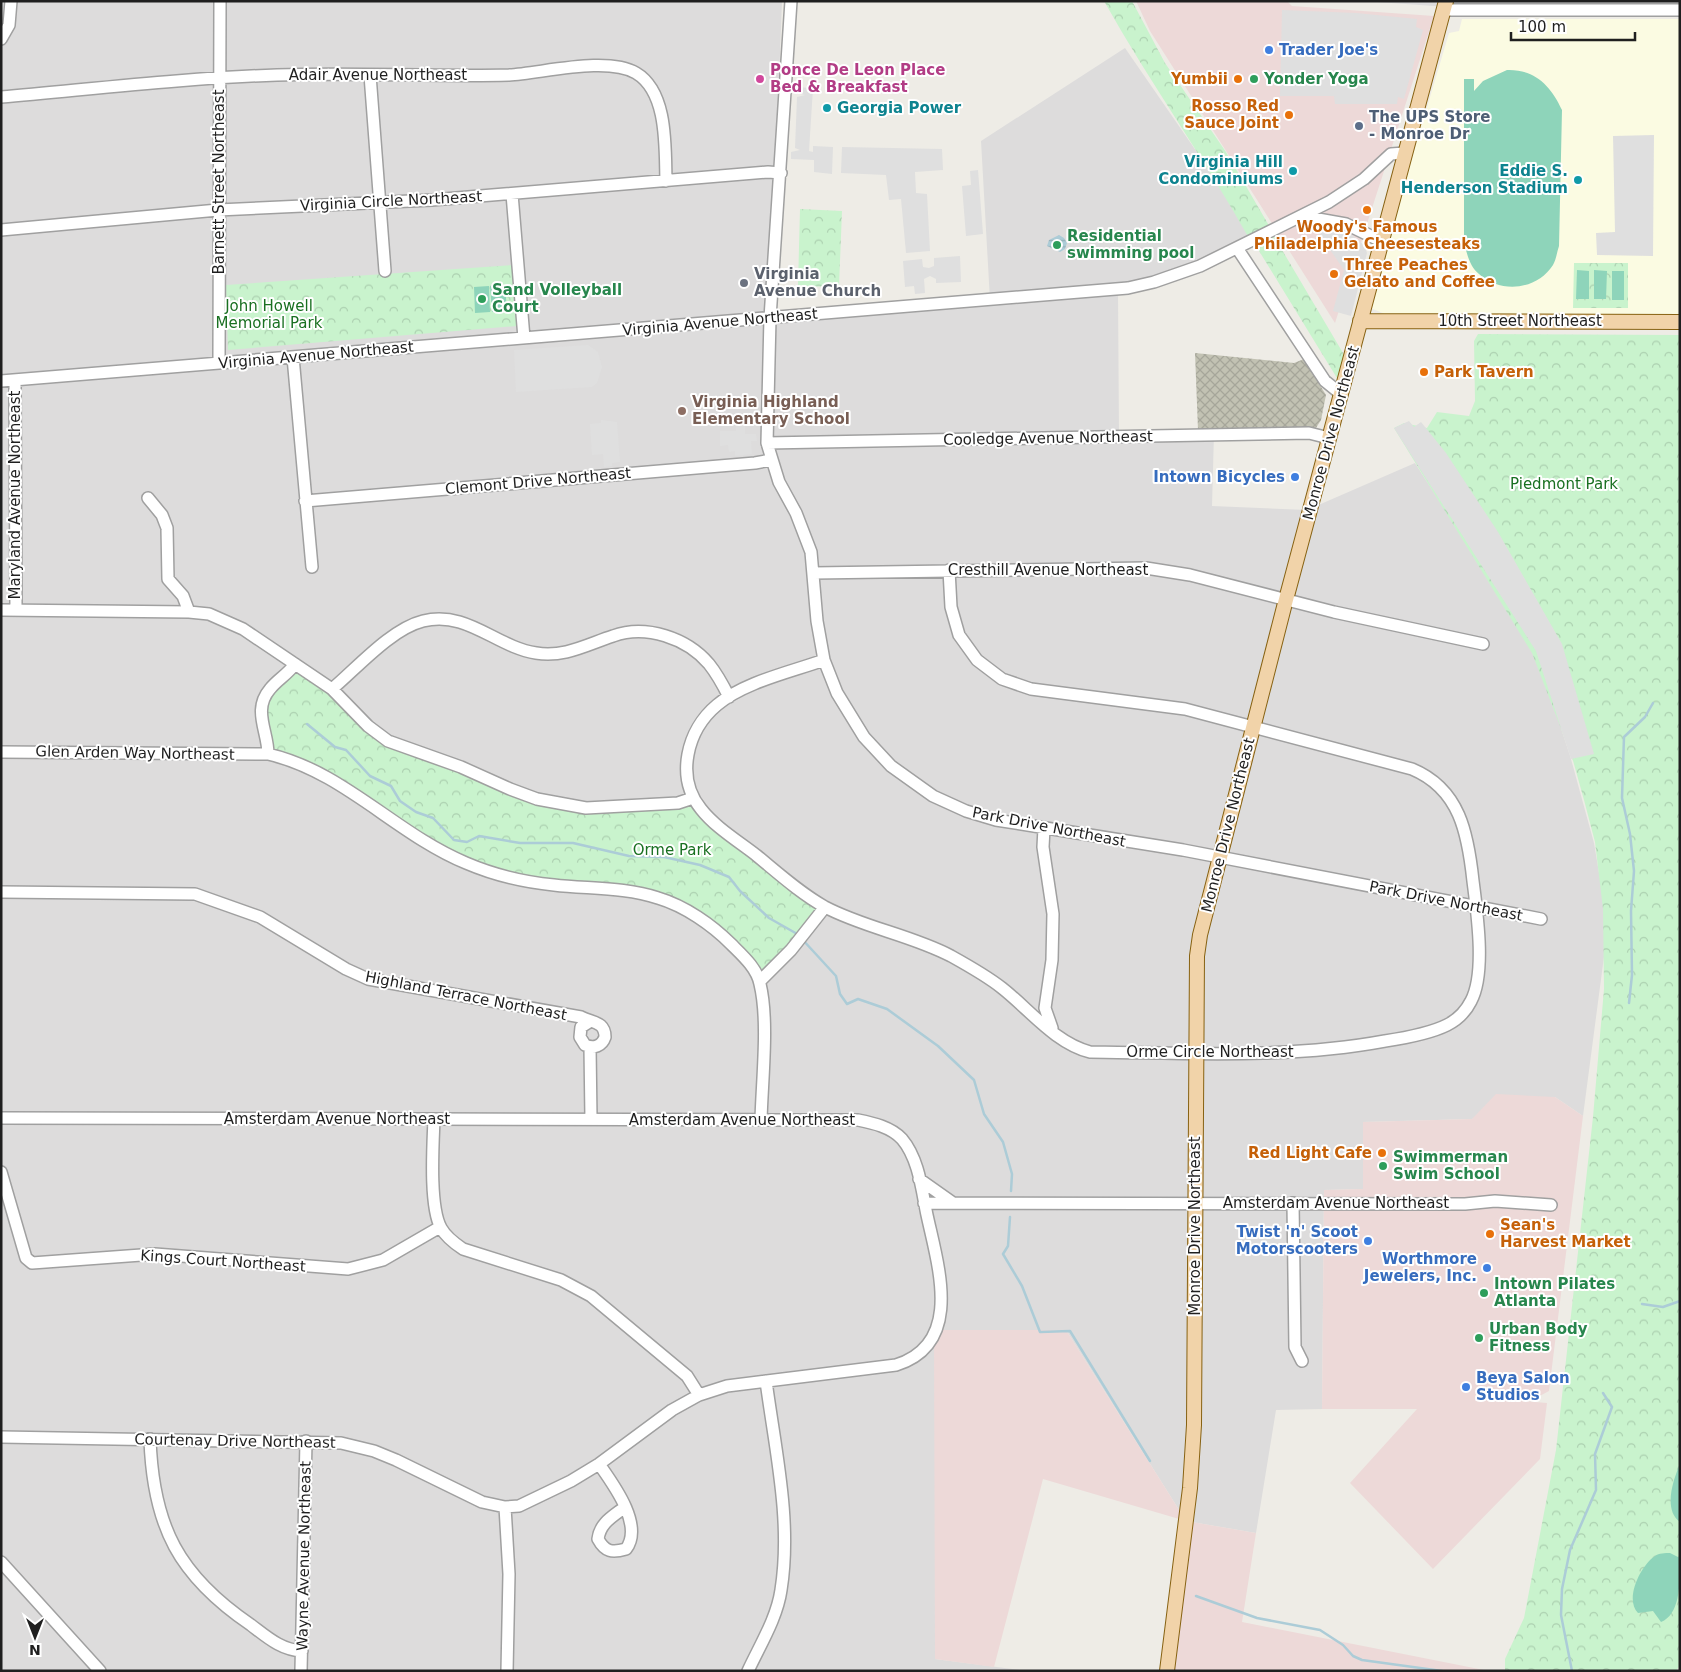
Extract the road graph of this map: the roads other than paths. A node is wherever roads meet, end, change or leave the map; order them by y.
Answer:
1 (11, 1) edge
2 (220, 1) edge
3 (791, 1) edge
4 (1444, 5) edge
5 (1640, 6) edge
6 (1680, 10) edge
7 (1, 39) edge
8 (370, 75) junction
9 (219, 78) junction
10 (1, 97) edge
11 (1404, 153) junction
12 (781, 173) junction
13 (666, 181) junction
14 (512, 194) junction
15 (380, 203) junction
16 (218, 210) junction
17 (1301, 216) junction
18 (1, 230) edge
19 (1381, 241) junction
20 (1237, 248) junction
21 (385, 271) dead end
22 (770, 318) junction
23 (1360, 321) junction
24 (1680, 322) edge
25 (524, 338) junction
26 (293, 357) junction
27 (219, 363) junction
28 (15, 380) junction
29 (1, 381) edge
30 (1341, 394) junction
31 (1329, 438) junction
32 (768, 443) junction
33 (771, 460) junction
34 (148, 498) dead end
35 (306, 501) junction
36 (312, 567) dead end
37 (949, 570) junction
38 (814, 573) junction
39 (1287, 599) junction
40 (1, 610) edge
41 (16, 610) junction
42 (189, 612) junction
43 (1483, 644) dead end
44 (824, 660) junction
45 (295, 664) junction
46 (332, 689) junction
47 (728, 696) junction
48 (1253, 727) junction
49 (1, 752) edge
50 (268, 754) junction
51 (693, 798) junction
52 (1044, 828) junction
53 (1220, 857) junction
54 (1, 892) edge
55 (1476, 906) junction
56 (826, 907) junction
57 (1541, 919) dead end
58 (760, 981) junction
59 (589, 1022) junction
60 (1054, 1032) junction
61 (590, 1047) junction
62 (1196, 1053) junction
63 (1, 1118) edge
64 (434, 1119) junction
65 (590, 1119) junction
66 (761, 1120) junction
67 (1, 1172) edge
68 (919, 1179) junction
69 (953, 1203) junction
70 (1196, 1203) junction
71 (1293, 1203) junction
72 (924, 1204) junction
73 (1551, 1205) dead end
74 (440, 1227) junction
75 (931, 1233) junction
76 (1302, 1361) dead end
77 (766, 1381) junction
78 (699, 1395) junction
79 (1, 1437) edge
80 (150, 1439) junction
81 (306, 1441) junction
82 (599, 1464) junction
83 (505, 1507) junction
84 (625, 1507) dead end
85 (1, 1562) edge
86 (302, 1651) junction
87 (100, 1671) edge
88 (301, 1671) edge
89 (507, 1671) edge
90 (748, 1671) edge
91 (1168, 1671) edge

1 - 7 street
2 - 9 street, Barnett Street Northeast
3 - 12 street, Park Drive Northeast
4 - 5 street
4 - 11 main road, Monroe Drive Northeast
5 - 6 street
8 - 9 street, Adair Avenue Northeast
8 - 13 street, Adair Avenue Northeast
8 - 15 street
9 - 10 street, Adair Avenue Northeast
9 - 16 street, Barnett Street Northeast
11 - 17 street, Virginia Avenue Northeast
11 - 19 main road, Monroe Drive Northeast
12 - 13 street, Virginia Circle Northeast
12 - 22 street, Park Drive Northeast
13 - 14 street, Virginia Circle Northeast
14 - 15 street, Virginia Circle Northeast
14 - 25 street
15 - 16 street, Virginia Circle Northeast
15 - 21 street
16 - 18 street, Virginia Circle Northeast
16 - 27 street, Barnett Street Northeast
17 - 19 street
17 - 20 street, Virginia Avenue Northeast
19 - 23 main road, Monroe Drive Northeast
20 - 22 street, Virginia Avenue Northeast
20 - 30 street
22 - 25 street, Virginia Avenue Northeast
22 - 32 street, Park Drive Northeast
23 - 24 main road, 10th Street Northeast
23 - 30 main road, Monroe Drive Northeast
25 - 26 street, Virginia Avenue Northeast
26 - 27 street, Virginia Avenue Northeast
26 - 35 street
27 - 28 street, Virginia Avenue Northeast
28 - 29 street, Virginia Avenue Northeast
28 - 41 street, Maryland Avenue Northeast
30 - 31 main road, Monroe Drive Northeast
31 - 32 street, Cooledge Avenue Northeast
31 - 39 main road, Monroe Drive Northeast
32 - 33 street, Park Drive Northeast
33 - 35 street, Clemont Drive Northeast
33 - 38 street, Park Drive Northeast
34 - 42 street
35 - 36 street
37 - 38 street, Cresthill Avenue Northeast
37 - 39 street, Cresthill Avenue Northeast
37 - 48 street, Orme Circle Northeast
38 - 44 street, Park Drive Northeast
39 - 43 street, Cresthill Avenue Northeast
39 - 48 main road, Monroe Drive Northeast
40 - 41 street
41 - 42 street
42 - 45 street
44 - 47 street
44 - 52 street, Park Drive Northeast
45 - 46 street
45 - 50 street
46 - 47 street
46 - 51 street
47 - 51 street
48 - 53 main road, Monroe Drive Northeast
48 - 55 street, Orme Circle Northeast
49 - 50 street, Glen Arden Way Northeast
50 - 58 street, Glen Arden Way Northeast
51 - 56 street, Orme Circle Northeast
52 - 53 street, Park Drive Northeast
52 - 60 street
53 - 55 street, Park Drive Northeast
53 - 62 main road, Monroe Drive Northeast
54 - 59 street, Highland Terrace Northeast
55 - 57 street, Park Drive Northeast
55 - 62 street, Orme Circle Northeast
56 - 58 street
56 - 60 street, Orme Circle Northeast
58 - 66 street
59 - 61 street, Highland Terrace Northeast
59 - 61 street, Highland Terrace Northeast
60 - 62 street, Orme Circle Northeast
61 - 65 street, Highland Terrace Northeast
62 - 70 main road, Monroe Drive Northeast
63 - 64 street, Amsterdam Avenue Northeast
64 - 65 street, Amsterdam Avenue Northeast
64 - 74 street
65 - 66 street, Amsterdam Avenue Northeast
66 - 68 street, Amsterdam Avenue Northeast
67 - 74 street, Kings Court Northeast
68 - 69 street
68 - 72 street, Amsterdam Avenue Northeast
69 - 70 street, Amsterdam Avenue Northeast
69 - 72 street, Amsterdam Avenue Northeast
69 - 75 street
70 - 71 street, Amsterdam Avenue Northeast
70 - 91 main road, Monroe Drive Northeast
71 - 73 street, Amsterdam Avenue Northeast
71 - 76 street
72 - 75 street, Courtenay Drive Northeast
74 - 78 street
75 - 77 street, Courtenay Drive Northeast
77 - 78 street, Courtenay Drive Northeast
77 - 90 street
78 - 82 street, Courtenay Drive Northeast
79 - 80 street, Courtenay Drive Northeast
80 - 81 street, Courtenay Drive Northeast
80 - 86 street
81 - 83 street, Courtenay Drive Northeast
81 - 86 street, Wayne Avenue Northeast
82 - 83 street, Courtenay Drive Northeast
82 - 84 street
83 - 89 street
85 - 87 street
86 - 88 street, Wayne Avenue Northeast

